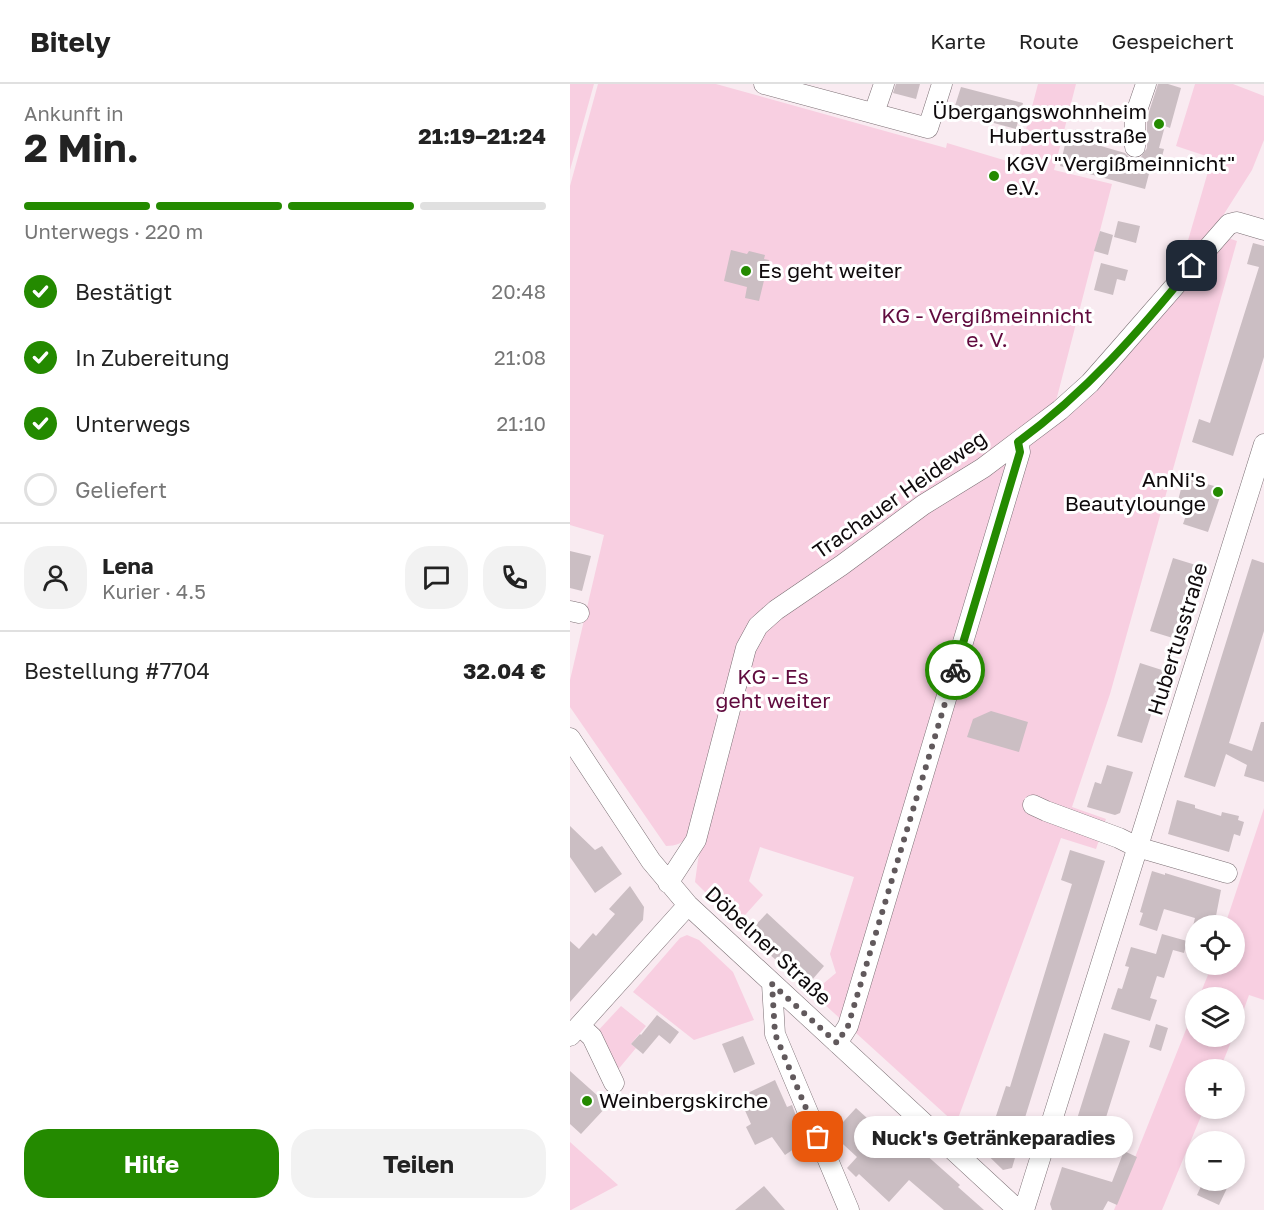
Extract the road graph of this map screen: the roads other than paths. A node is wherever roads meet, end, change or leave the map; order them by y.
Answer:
1 (764, 84) edge
2 (884, 84) edge
3 (942, 84) edge
4 (1146, 84) edge
5 (807, 89) edge
6 (874, 113) junction
7 (1135, 147) dead end
8 (1264, 230) edge
9 (1018, 442) junction
10 (1264, 444) edge
11 (1259, 478) edge
12 (570, 738) edge
13 (1033, 805) dead end
14 (1137, 848) junction
15 (1227, 873) dead end
16 (668, 883) junction
17 (688, 905) junction
18 (772, 984) junction
19 (575, 1031) edge
20 (837, 1043) junction
21 (614, 1083) dead end
22 (849, 1210) edge
23 (1018, 1210) edge
24 (1024, 1210) edge

1 - 5 street
2 - 6 street
3 - 6 street
4 - 7 street
5 - 6 street
8 - 9 street, Trachauer Heideweg
9 - 16 street, Trachauer Heideweg
9 - 20 street
10 - 11 street, Hubertusstraße
11 - 14 street, Hubertusstraße
12 - 16 street, Döbelner Straße
13 - 14 street
14 - 15 street
14 - 24 street, Hubertusstraße
16 - 17 street, Döbelner Straße
17 - 18 street, Döbelner Straße
17 - 19 street
18 - 20 street, Döbelner Straße
18 - 22 street
19 - 21 street
20 - 23 street, Döbelner Straße

